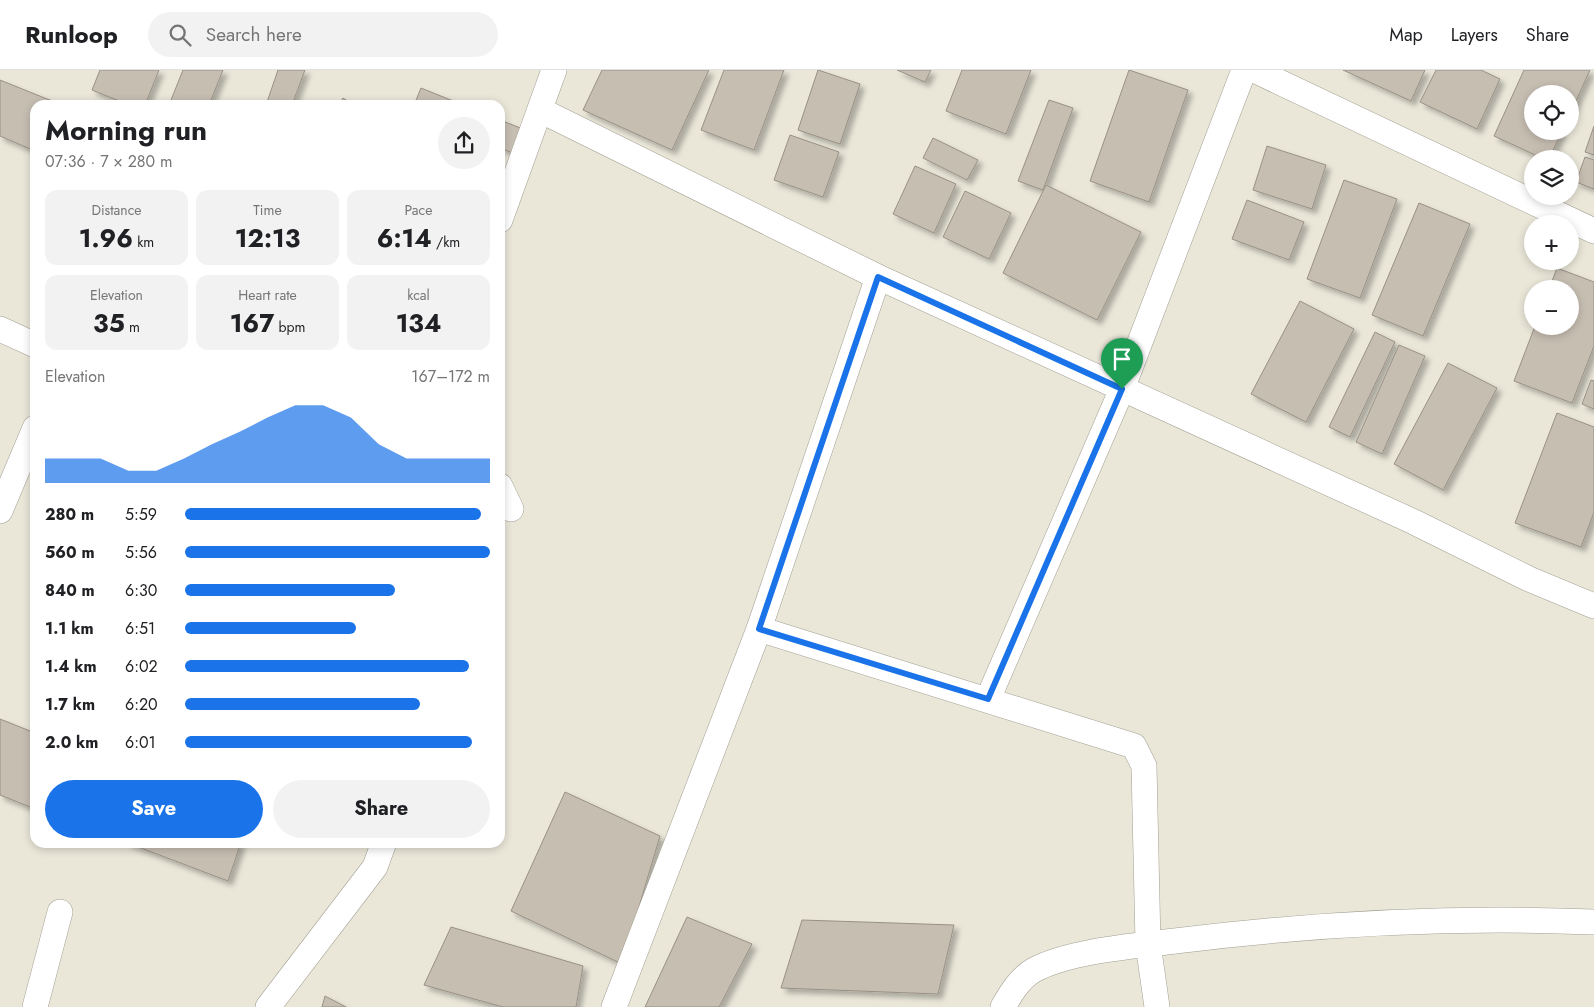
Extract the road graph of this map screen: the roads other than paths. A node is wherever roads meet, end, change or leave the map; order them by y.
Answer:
1 (554, 70) edge
2 (1244, 70) edge
3 (1254, 70) edge
4 (540, 110) junction
5 (505, 206) edge
6 (1594, 231) edge
7 (878, 277) junction
8 (0, 329) edge
9 (30, 343) edge
10 (1122, 389) junction
11 (30, 440) edge
12 (505, 496) edge
13 (511, 509) dead end
14 (0, 511) edge
15 (1594, 606) edge
16 (759, 629) junction
17 (988, 699) junction
18 (382, 848) edge
19 (60, 912) dead end
20 (1594, 922) edge
21 (1148, 944) junction
22 (35, 1007) edge
23 (268, 1007) edge
24 (614, 1007) edge
25 (1003, 1007) edge
26 (1157, 1007) edge

1 - 4 street
2 - 10 street
3 - 6 street
4 - 5 street
4 - 7 street
7 - 10 street
7 - 16 street
8 - 9 street
10 - 15 street
10 - 17 street
11 - 14 street
12 - 13 street
16 - 17 street
16 - 24 street
17 - 21 street
18 - 23 street
19 - 22 street
20 - 21 street
21 - 25 street
21 - 26 street

